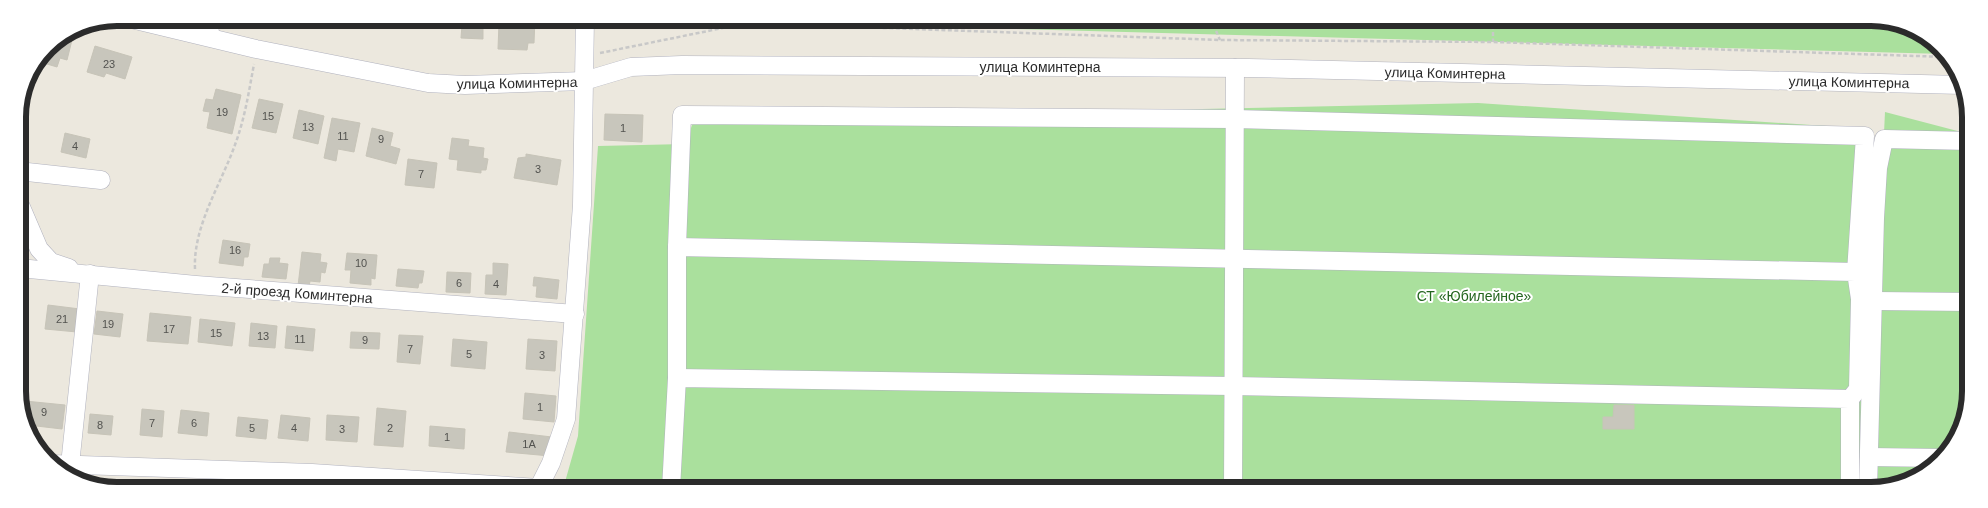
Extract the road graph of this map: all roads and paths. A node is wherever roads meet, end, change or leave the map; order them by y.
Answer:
1 (160, 26) edge
2 (200, 26) edge
3 (585, 26) edge
4 (733, 26) edge
5 (830, 26) edge
6 (1214, 26) edge
7 (1493, 26) edge
8 (1220, 40) junction
9 (1494, 42) junction
10 (231, 43) junction
11 (256, 50) junction
12 (584, 57) junction
13 (1938, 57) edge
14 (1235, 68) junction
15 (584, 81) junction
16 (1956, 85) edge
17 (1235, 119) junction
18 (1962, 141) edge
19 (26, 173) edge
20 (101, 180) dead end
21 (26, 219) edge
22 (677, 248) junction
23 (1234, 258) junction
24 (26, 269) edge
25 (1856, 272) junction
26 (90, 274) junction
27 (196, 285) junction
28 (1876, 301) dead end
29 (1962, 302) edge
30 (575, 314) junction
31 (677, 378) junction
32 (1233, 386) junction
33 (1850, 399) junction
34 (1869, 457) junction
35 (1932, 458) edge
36 (64, 464) edge
37 (70, 464) junction
38 (441, 482) edge
39 (542, 482) edge
40 (671, 482) edge
41 (1232, 482) edge
42 (1850, 482) edge
43 (1868, 482) edge

1 - 10 street, улица Коминтерна
2 - 10 street
3 - 12 street
4 - 12 path
5 - 8 path
6 - 8 path
7 - 9 path
8 - 9 path
9 - 13 path
10 - 11 street, улица Коминтерна
11 - 15 street, улица Коминтерна
11 - 27 path
12 - 15 street
14 - 15 street, улица Коминтерна
14 - 16 street, улица Коминтерна
14 - 17 street
15 - 30 street
17 - 22 street
17 - 23 street
17 - 25 street
18 - 34 street
19 - 20 street
21 - 26 street
22 - 23 street
22 - 31 street
23 - 25 street
23 - 32 street
24 - 26 street, 2-й проезд Коминтерна
25 - 33 street
26 - 27 street, 2-й проезд Коминтерна
26 - 37 street
27 - 30 street, 2-й проезд Коминтерна
28 - 29 street
30 - 39 street
31 - 32 street
31 - 40 street
32 - 33 street
32 - 41 street
33 - 42 street
34 - 35 street
34 - 43 street
36 - 37 street
37 - 38 street

